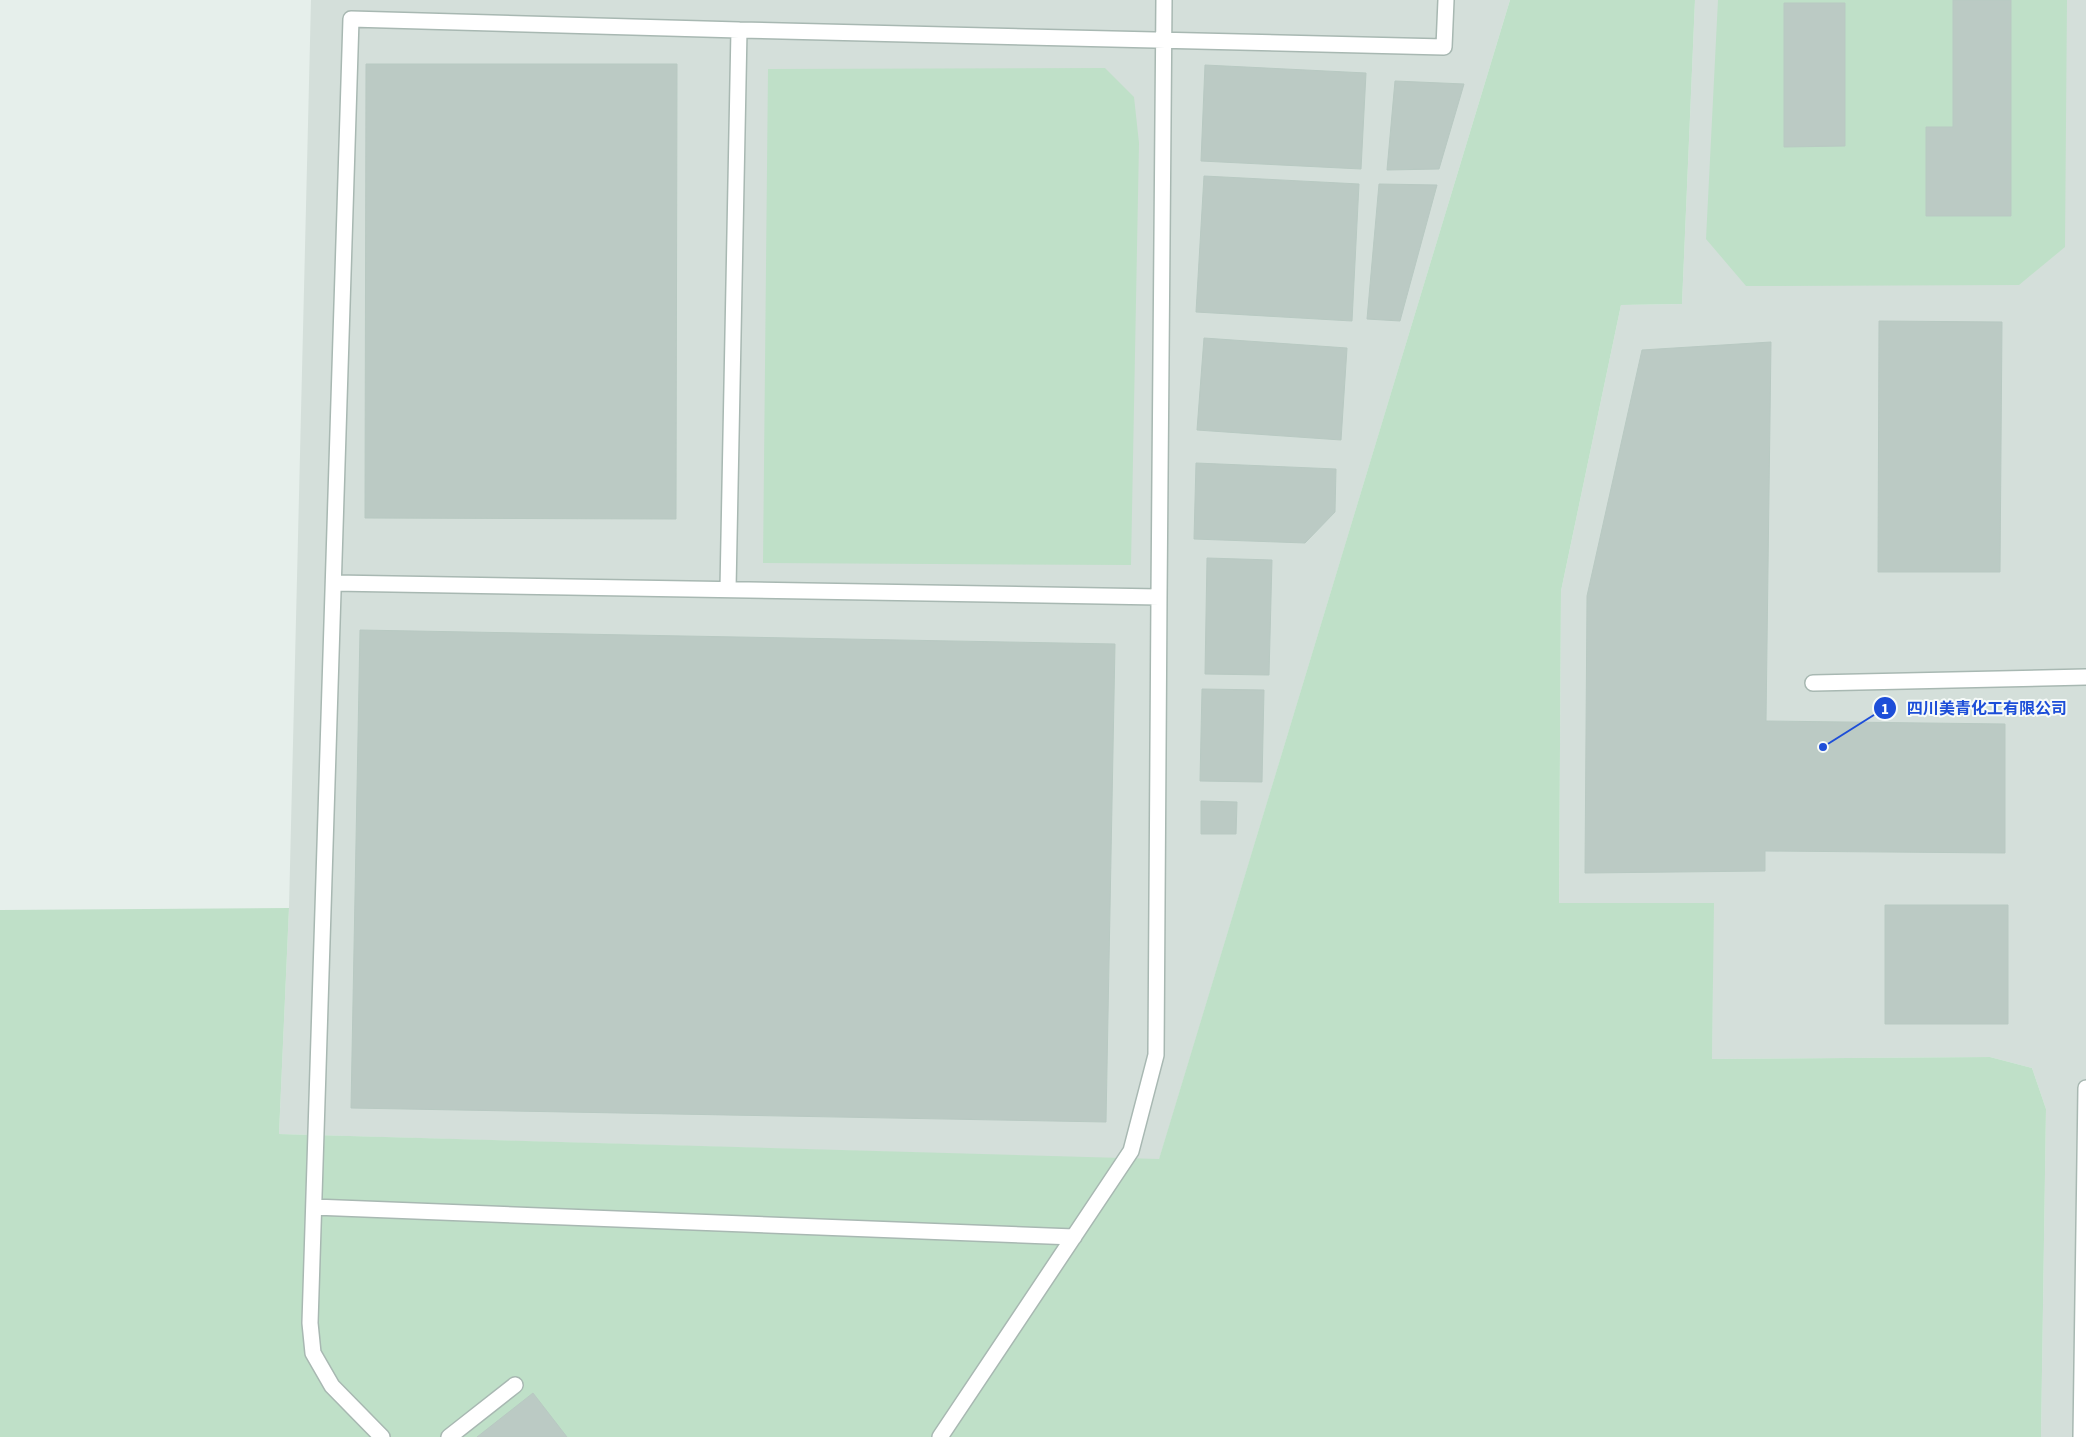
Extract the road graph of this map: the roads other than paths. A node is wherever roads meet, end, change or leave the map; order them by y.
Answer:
1 (1164, 0) edge
2 (1446, 0) edge
3 (739, 30) junction
4 (1164, 40) junction
5 (334, 583) junction
6 (728, 589) junction
7 (1159, 597) junction
8 (2086, 677) edge
9 (1813, 683) dead end
10 (2086, 1088) edge
11 (314, 1207) junction
12 (1074, 1236) junction
13 (515, 1385) dead end
14 (382, 1437) edge
15 (449, 1437) edge
16 (940, 1437) edge
17 (2081, 1437) edge

1 - 4 street
2 - 4 street
3 - 4 street
3 - 5 street
3 - 6 street
4 - 7 street
5 - 6 street
5 - 11 street
6 - 7 street
7 - 12 street
8 - 9 street
10 - 17 street
11 - 12 street
11 - 14 street
12 - 16 street
13 - 15 street

